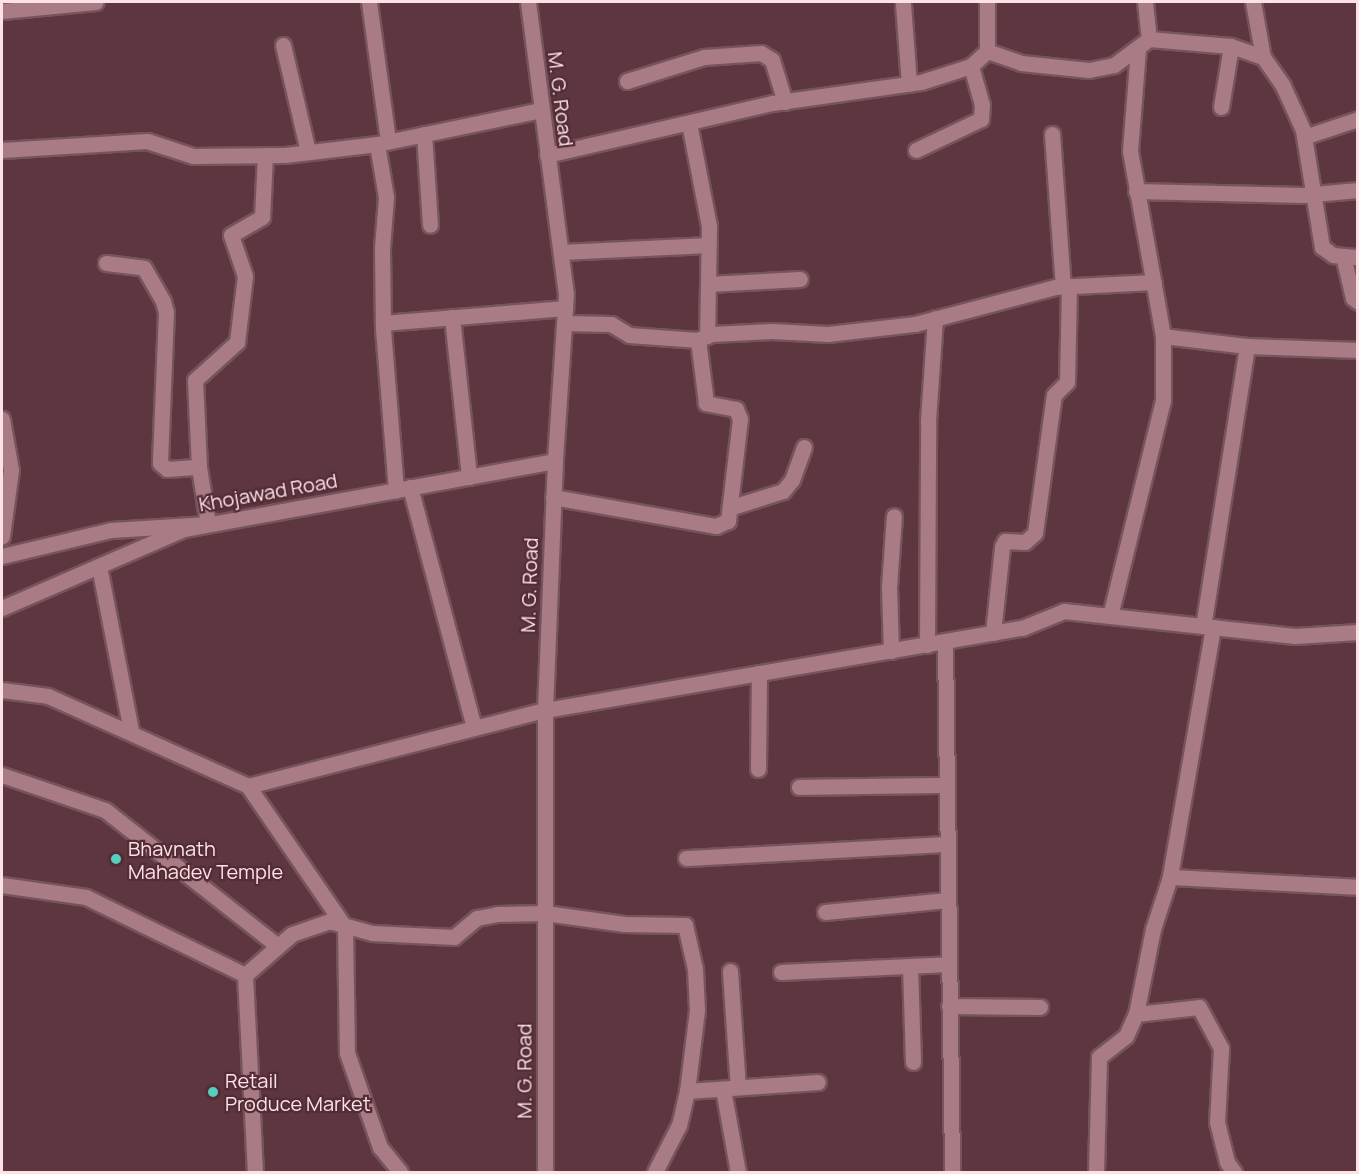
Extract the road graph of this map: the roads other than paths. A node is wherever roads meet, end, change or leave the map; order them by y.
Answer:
1 (96, 2) edge
2 (369, 2) edge
3 (528, 2) edge
4 (987, 2) edge
5 (1145, 2) edge
6 (1253, 2) edge
7 (903, 4) dead end
8 (2, 11) edge
9 (1143, 44) junction
10 (283, 45) dead end
11 (1231, 46) junction
12 (987, 51) junction
13 (1263, 57) junction
14 (970, 66) junction
15 (627, 81) dead end
16 (909, 84) junction
17 (785, 102) junction
18 (1221, 107) dead end
19 (541, 110) junction
20 (1358, 119) edge
21 (689, 123) junction
22 (424, 134) junction
23 (1052, 134) dead end
24 (1304, 137) junction
25 (383, 142) junction
26 (2, 150) edge
27 (916, 150) dead end
28 (308, 152) junction
29 (264, 155) junction
30 (547, 155) junction
31 (1136, 190) junction
32 (1358, 190) edge
33 (1312, 194) junction
34 (430, 225) dead end
35 (709, 245) junction
36 (561, 252) junction
37 (1350, 257) edge
38 (106, 263) dead end
39 (800, 279) dead end
40 (1154, 282) junction
41 (708, 284) junction
42 (1066, 286) junction
43 (1358, 302) edge
44 (564, 315) junction
45 (452, 317) junction
46 (935, 318) junction
47 (383, 323) junction
48 (1163, 336) junction
49 (702, 338) junction
50 (1247, 346) junction
51 (1358, 350) edge
52 (2, 419) edge
53 (804, 447) dead end
54 (555, 461) junction
55 (199, 467) junction
56 (469, 477) junction
57 (403, 489) junction
58 (553, 497) junction
59 (732, 507) junction
60 (894, 516) dead end
61 (208, 524) junction
62 (2, 536) edge
63 (2, 556) edge
64 (99, 566) junction
65 (2, 608) edge
66 (1110, 616) junction
67 (1208, 626) junction
68 (1358, 632) edge
69 (993, 633) junction
70 (945, 641) junction
71 (927, 645) junction
72 (891, 651) junction
73 (759, 674) junction
74 (2, 690) edge
75 (545, 710) junction
76 (474, 728) junction
77 (130, 731) junction
78 (758, 769) dead end
79 (2, 775) edge
80 (946, 785) junction
81 (248, 786) junction
82 (798, 787) dead end
83 (947, 844) junction
84 (686, 858) dead end
85 (1170, 878) junction
86 (2, 885) edge
87 (1358, 887) edge
88 (947, 900) junction
89 (825, 912) dead end
90 (545, 913) junction
91 (345, 927) junction
92 (278, 946) junction
93 (948, 964) junction
94 (910, 966) junction
95 (730, 971) dead end
96 (781, 972) dead end
97 (245, 975) junction
98 (949, 1006) junction
99 (1040, 1007) dead end
100 (1136, 1014) junction
101 (912, 1062) dead end
102 (818, 1082) dead end
103 (730, 1088) junction
104 (687, 1091) junction
105 (255, 1173) edge
106 (400, 1173) edge
107 (545, 1173) edge
108 (655, 1173) edge
109 (738, 1173) edge
110 (952, 1173) edge
111 (1096, 1173) edge
112 (1234, 1173) edge

1 - 8 street
2 - 25 street
3 - 19 street, M. G. Road
4 - 12 street
5 - 9 street
6 - 13 street
7 - 16 street
9 - 11 street
9 - 12 street
9 - 31 street
10 - 28 street
11 - 13 street
11 - 18 street
12 - 14 street
13 - 24 street
14 - 16 street
14 - 27 street
15 - 17 street
16 - 17 street
17 - 21 street
19 - 22 street
19 - 30 street, M. G. Road
20 - 24 street
21 - 30 street
21 - 35 street
22 - 25 street
22 - 34 street
23 - 42 street
24 - 33 street
25 - 28 street
25 - 47 street
26 - 29 street
28 - 29 street
29 - 55 street
30 - 36 street, M. G. Road
31 - 33 street
31 - 40 street
32 - 33 street
33 - 37 street
35 - 36 street
35 - 41 street
36 - 44 street, M. G. Road
37 - 43 street
38 - 55 street
39 - 41 street
40 - 42 street
40 - 48 street
41 - 49 street
42 - 46 street
42 - 69 street
44 - 45 street
44 - 49 street
44 - 54 street, M. G. Road
45 - 47 street
45 - 56 street
46 - 49 street
46 - 71 street
47 - 57 street
48 - 50 street
48 - 66 street
49 - 59 street
50 - 51 street
50 - 67 street
52 - 62 street
53 - 59 street
54 - 56 street, Khojawad Road
54 - 58 street, M. G. Road
55 - 61 street
56 - 57 street, Khojawad Road
57 - 61 street, Khojawad Road
57 - 76 street
58 - 59 street
58 - 75 street, M. G. Road
60 - 72 street
61 - 63 street
61 - 64 street, Khojawad Road
64 - 65 street, Khojawad Road
64 - 77 street
66 - 67 street
66 - 69 street
67 - 68 street
67 - 85 street
69 - 70 street
70 - 71 street
70 - 80 street
71 - 72 street
72 - 73 street
73 - 75 street
73 - 78 street
74 - 77 street
75 - 76 street
75 - 90 street, M. G. Road
76 - 81 street
77 - 81 street
79 - 92 street
80 - 82 street
80 - 83 street
81 - 91 street
83 - 84 street
83 - 88 street
85 - 87 street
85 - 100 street
86 - 97 street
88 - 89 street
88 - 93 street
90 - 91 street
90 - 104 street
90 - 107 street, M. G. Road
91 - 92 street
91 - 106 street
92 - 97 street
93 - 94 street
93 - 98 street
94 - 96 street
94 - 101 street
95 - 103 street
97 - 105 street
98 - 99 street
98 - 110 street
100 - 111 street
100 - 112 street
102 - 103 street
103 - 104 street
103 - 109 street
104 - 108 street

